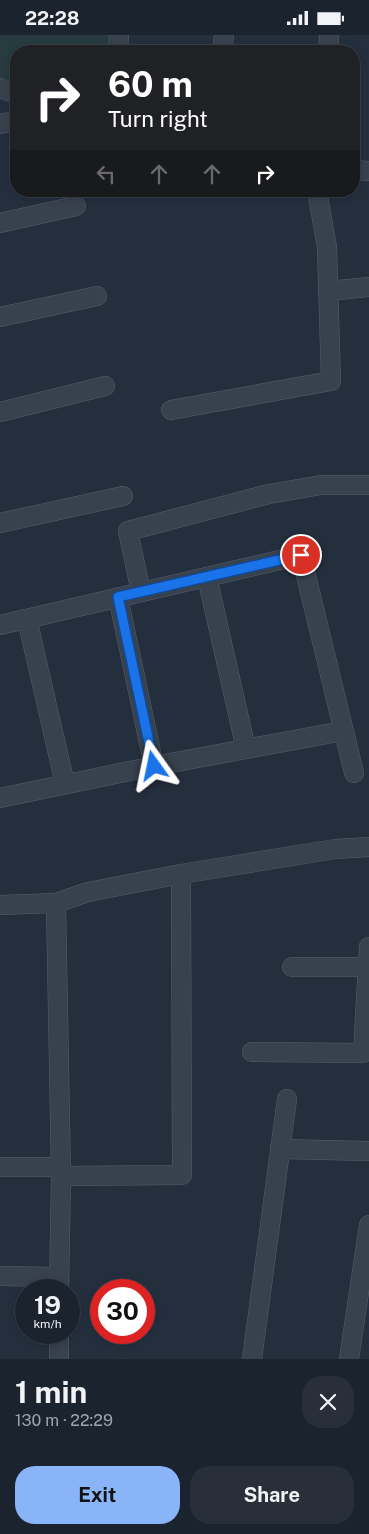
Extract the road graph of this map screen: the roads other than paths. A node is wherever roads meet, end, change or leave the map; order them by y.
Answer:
1 (318, 197) edge
2 (76, 206) dead end
3 (0, 223) edge
4 (369, 287) edge
5 (328, 291) junction
6 (97, 295) dead end
7 (0, 317) edge
8 (105, 386) dead end
9 (171, 410) dead end
10 (0, 412) edge
11 (369, 485) edge
12 (124, 496) dead end
13 (0, 523) edge
14 (207, 577) junction
15 (141, 592) junction
16 (118, 597) junction
17 (27, 619) junction
18 (0, 625) edge
19 (343, 731) junction
20 (246, 749) junction
21 (154, 766) junction
22 (354, 773) dead end
23 (65, 784) junction
24 (0, 798) edge
25 (369, 847) edge
26 (181, 874) junction
27 (56, 903) junction
28 (0, 905) edge
29 (369, 947) edge
30 (292, 967) dead end
31 (368, 967) edge
32 (252, 1052) dead end
33 (287, 1099) dead end
34 (280, 1149) junction
35 (369, 1151) edge
36 (0, 1167) edge
37 (61, 1172) junction
38 (369, 1225) edge
39 (0, 1276) edge
40 (25, 1279) edge
41 (59, 1279) edge
42 (59, 1344) edge
43 (59, 1359) edge
44 (252, 1359) edge
45 (349, 1359) edge

1 - 5 street
2 - 3 street
4 - 5 street
5 - 9 street
6 - 7 street
8 - 10 street
11 - 15 street
12 - 13 street
14 - 15 street
14 - 19 street
14 - 20 street
15 - 16 street
16 - 17 street
16 - 21 street
17 - 18 street
17 - 23 street
19 - 20 street
19 - 22 street
20 - 21 street
21 - 23 street
23 - 24 street
25 - 26 street
26 - 27 street
26 - 37 street
27 - 28 street
27 - 37 street
29 - 31 street
30 - 31 street
31 - 32 street
33 - 34 street
34 - 35 street
34 - 44 street
36 - 37 street
37 - 41 street
38 - 45 street
39 - 40 street
42 - 43 street

